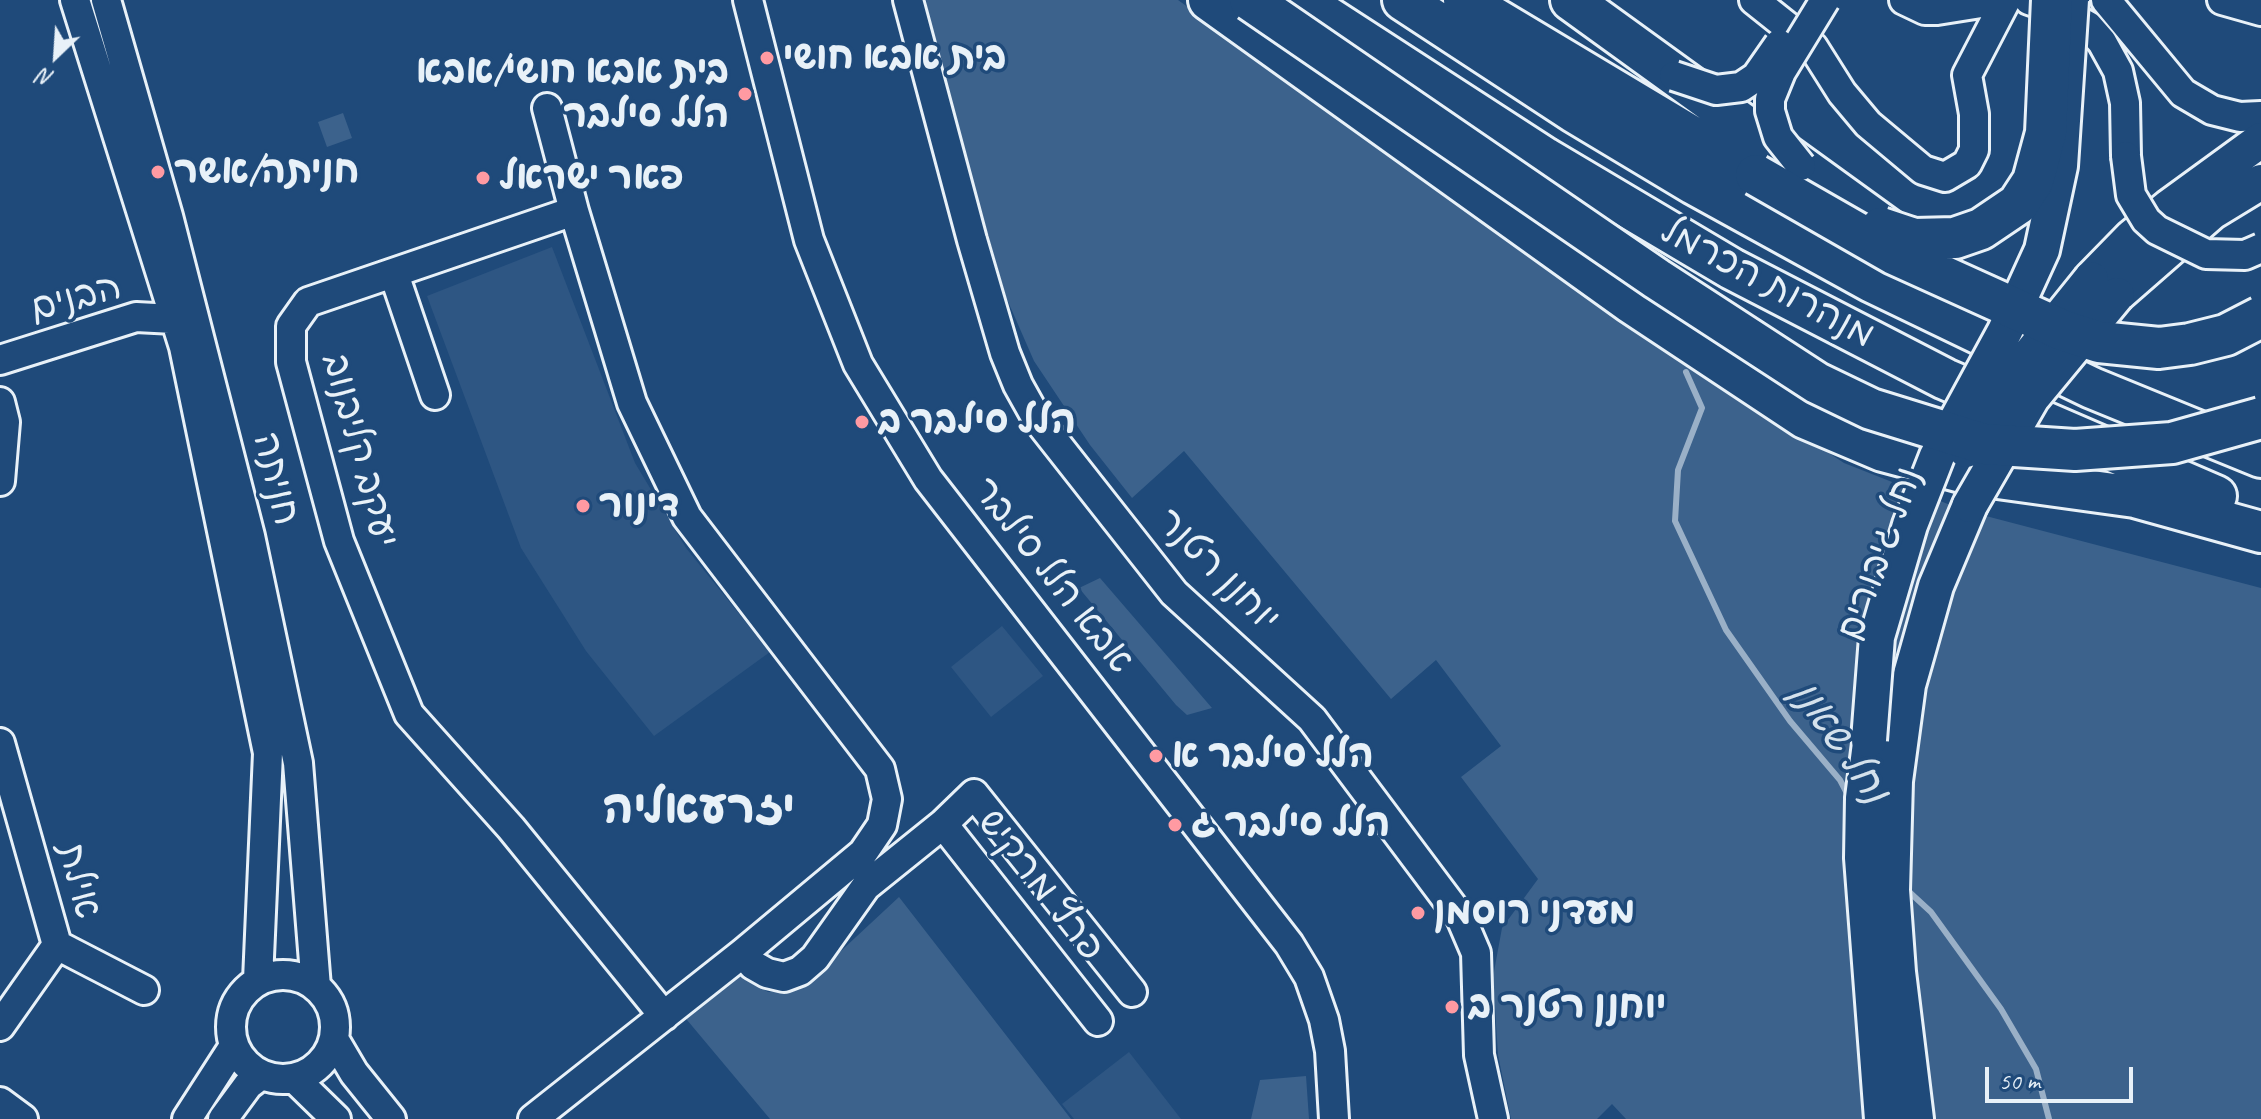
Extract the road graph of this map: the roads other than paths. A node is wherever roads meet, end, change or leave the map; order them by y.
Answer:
1 (75, 0) edge
2 (106, 0) edge
3 (748, 0) edge
4 (908, 0) edge
5 (1209, 0) edge
6 (1250, 0) edge
7 (1301, 0) edge
8 (1403, 0) edge
9 (1464, 0) edge
10 (1754, 0) edge
11 (1808, 0) edge
12 (1825, 0) edge
13 (1904, 0) edge
14 (2003, 0) edge
15 (2029, 0) edge
16 (2052, 0) edge
17 (2071, 0) edge
18 (2106, 0) edge
19 (2222, 0) edge
20 (2254, 0) edge
21 (1584, 4) edge
22 (2261, 9) edge
23 (1342, 11) edge
24 (1674, 76) junction
25 (547, 108) dead end
26 (2261, 116) edge
27 (2261, 140) edge
28 (1801, 166) junction
29 (1756, 175) junction
30 (2261, 182) edge
31 (574, 211) junction
32 (2261, 248) edge
33 (394, 274) junction
34 (2104, 287) junction
35 (2261, 317) edge
36 (174, 319) junction
37 (0, 360) edge
38 (435, 395) dead end
39 (0, 402) edge
40 (2261, 418) edge
41 (2261, 434) edge
42 (2261, 457) edge
43 (0, 481) edge
44 (2261, 514) edge
45 (2261, 532) edge
46 (1869, 740) junction
47 (0, 743) edge
48 (943, 824) junction
49 (57, 945) junction
50 (743, 953) junction
51 (258, 980) junction
52 (316, 987) junction
53 (144, 990) dead end
54 (1132, 992) dead end
55 (664, 1016) junction
56 (1098, 1021) dead end
57 (0, 1026) edge
58 (334, 1039) junction
59 (234, 1046) junction
60 (261, 1075) junction
61 (294, 1078) junction
62 (0, 1102) edge
63 (23, 1119) edge
64 (187, 1119) edge
65 (223, 1119) edge
66 (336, 1119) edge
67 (391, 1119) edge
68 (533, 1119) edge
69 (1334, 1119) edge
70 (1493, 1119) edge
71 (1882, 1119) edge
72 (1916, 1119) edge

1 - 36 street, חניתה
2 - 52 street, חניתה
3 - 69 street, אבא הלל סילבר
4 - 70 street, יוחנן רטנר
5 - 45 highway
6 - 40 highway, bridge
7 - 23 highway, מנהרות הכרמל
8 - 42 highway, מנהרות הכרמל
9 - 29 highway
10 - 14 street
11 - 24 street, bridge
12 - 28 street, bridge
13 - 14 street
15 - 32 street, bridge
16 - 29 highway, bridge
17 - 46 main road, bridge
18 - 26 street
19 - 22 street
20 - 22 street
21 - 24 highway
23 - 44 highway, מנהרות הכרמל
24 - 28 highway, bridge
25 - 31 street
27 - 34 main road, נחל גיבורים
28 - 41 highway, bridge
29 - 35 highway, bridge
30 - 34 main road, נחל גיבורים
31 - 33 street, יעקב קליבנוב
31 - 50 street
33 - 38 street
33 - 55 street, יעקב קליבנוב
34 - 46 main road, נחל גיבורים, bridge
34 - 72 main road, נחל גיבורים, bridge
36 - 37 street, הבנים
36 - 51 street, חניתה
39 - 43 street
46 - 71 main road, נחל גיבורים
47 - 49 street, אילת
48 - 50 street, פרץ מרקיש
48 - 54 street
48 - 56 street, פרץ מרקיש
49 - 53 street
49 - 57 street, אילת
50 - 55 street
51 - 52 street
51 - 59 street
52 - 58 street
55 - 68 street
58 - 61 street
58 - 67 street
59 - 60 street
59 - 64 street
60 - 61 street
60 - 65 street
61 - 66 street
62 - 63 street

